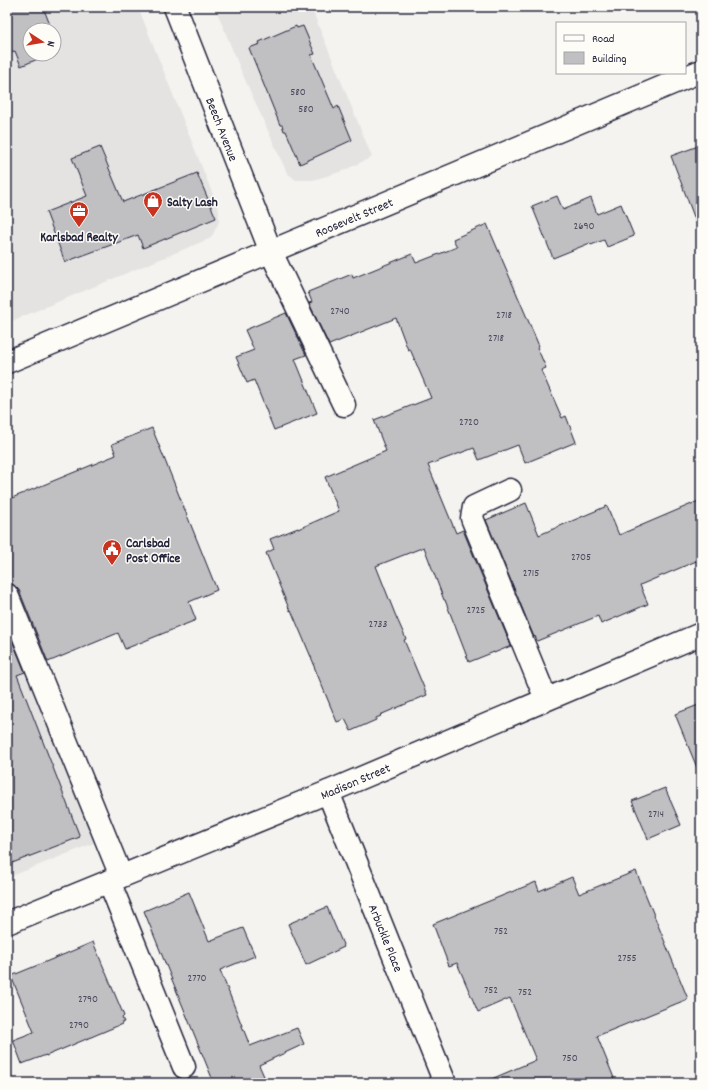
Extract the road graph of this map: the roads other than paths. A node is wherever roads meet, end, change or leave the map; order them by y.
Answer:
1 (175, 7) edge
2 (701, 71) edge
3 (271, 252) junction
4 (7, 362) edge
5 (344, 405) dead end
6 (510, 490) dead end
7 (7, 595) edge
8 (701, 634) edge
9 (546, 699) junction
10 (328, 792) junction
11 (115, 879) junction
12 (7, 923) edge
13 (184, 1067) dead end
14 (445, 1083) edge

1 - 3 street, Beech Avenue
2 - 3 street, Roosevelt Street
3 - 4 street, Roosevelt Street
3 - 5 street, Beech Avenue
6 - 9 street
7 - 11 street
8 - 9 street, Madison Street
9 - 10 street, Madison Street
10 - 11 street, Madison Street
10 - 14 street, Arbuckle Place
11 - 12 street, Madison Street
11 - 13 street

